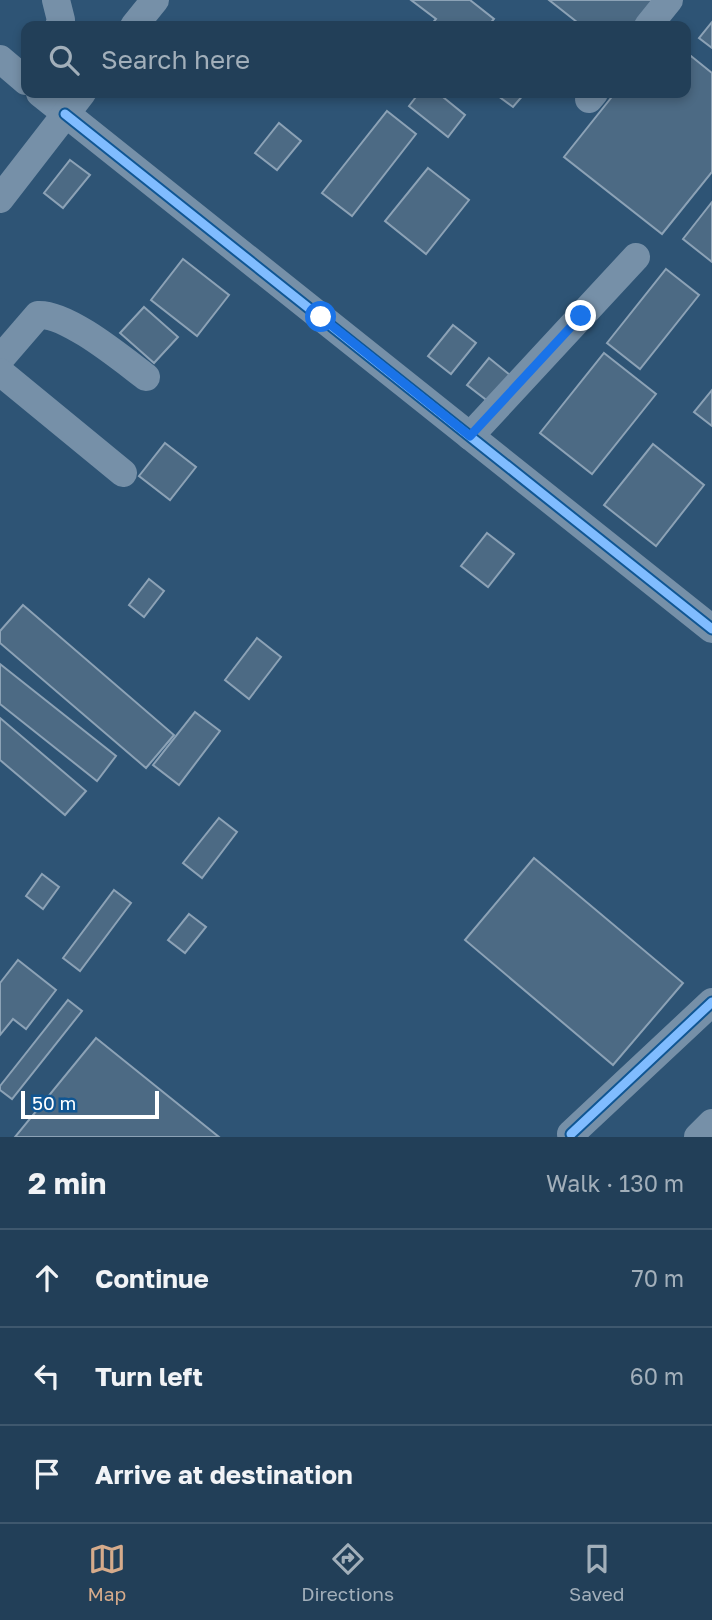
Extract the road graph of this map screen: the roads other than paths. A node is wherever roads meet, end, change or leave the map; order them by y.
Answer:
1 (56, 0) edge
2 (155, 0) edge
3 (669, 0) edge
4 (61, 21) edge
5 (138, 21) edge
6 (652, 21) edge
7 (0, 59) edge
8 (21, 76) edge
9 (74, 103) edge
10 (0, 199) edge
11 (636, 257) dead end
12 (0, 359) edge
13 (0, 372) edge
14 (146, 377) dead end
15 (470, 436) junction
16 (123, 473) dead end
17 (707, 615) edge
18 (712, 1002) edge
19 (712, 1123) edge
20 (571, 1134) dead end
21 (698, 1137) edge

1 - 4 street
2 - 5 street
3 - 6 street
7 - 8 street
9 - 10 street
9 - 15 street
11 - 15 street
12 - 14 street
13 - 16 street
15 - 17 street
18 - 20 street
19 - 21 street

